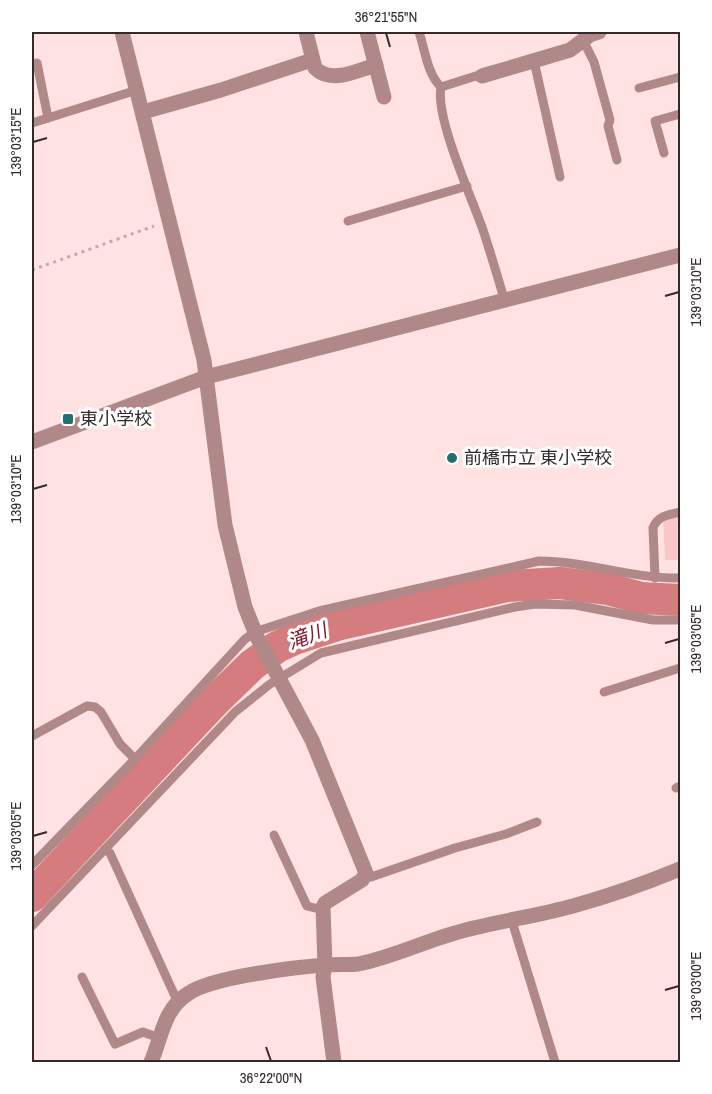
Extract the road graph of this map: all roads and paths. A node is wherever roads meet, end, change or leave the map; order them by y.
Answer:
1 (122, 32) edge
2 (306, 32) edge
3 (367, 32) edge
4 (419, 32) edge
5 (599, 32) edge
6 (582, 36) edge
7 (312, 60) junction
8 (534, 61) junction
9 (37, 63) dead end
10 (376, 65) junction
11 (482, 76) joint
12 (681, 77) edge
13 (441, 87) junction
14 (639, 88) dead end
15 (137, 90) junction
16 (384, 98) dead end
17 (142, 112) junction
18 (681, 114) edge
19 (48, 118) junction
20 (32, 123) edge
21 (664, 153) dead end
22 (617, 160) dead end
23 (560, 177) dead end
24 (467, 186) junction
25 (170, 220) junction
26 (348, 221) dead end
27 (681, 255) edge
28 (32, 270) edge
29 (505, 302) junction
30 (206, 377) junction
31 (32, 442) edge
32 (681, 512) edge
33 (655, 578) junction
34 (681, 578) edge
35 (681, 620) edge
36 (256, 635) junction
37 (681, 668) edge
38 (278, 675) junction
39 (604, 692) dead end
40 (32, 736) edge
41 (135, 759) junction
42 (537, 822) dead end
43 (274, 835) dead end
44 (105, 849) junction
45 (32, 866) edge
46 (681, 869) edge
47 (365, 877) junction
48 (323, 910) junction
49 (511, 918) junction
50 (32, 926) edge
51 (325, 965) junction
52 (82, 977) dead end
53 (179, 1000) junction
54 (159, 1038) junction
55 (151, 1062) edge
56 (334, 1062) edge
57 (555, 1062) edge

1 - 15 street
2 - 7 street
3 - 10 street
4 - 13 lane
5 - 6 street
6 - 8 street
6 - 22 lane
7 - 10 street
7 - 17 street
8 - 11 street
8 - 23 lane
9 - 19 lane
10 - 16 street
11 - 13 lane
12 - 14 lane
13 - 24 lane
15 - 17 street
15 - 19 lane
17 - 25 street
18 - 21 lane
19 - 20 lane
24 - 26 lane
24 - 29 lane
25 - 28 path
25 - 30 street
27 - 29 street
29 - 30 street
30 - 31 street
30 - 36 street
32 - 33 lane
33 - 34 lane
33 - 36 lane
35 - 38 lane
36 - 38 street
36 - 41 lane
37 - 39 lane
38 - 44 lane
38 - 47 street
40 - 41 lane
41 - 45 lane
42 - 47 lane
43 - 48 lane
44 - 50 lane
44 - 53 lane
46 - 49 street
47 - 48 street
48 - 51 street
49 - 51 street
49 - 57 lane
51 - 53 street
51 - 56 street
52 - 54 lane
53 - 54 street
54 - 55 street

